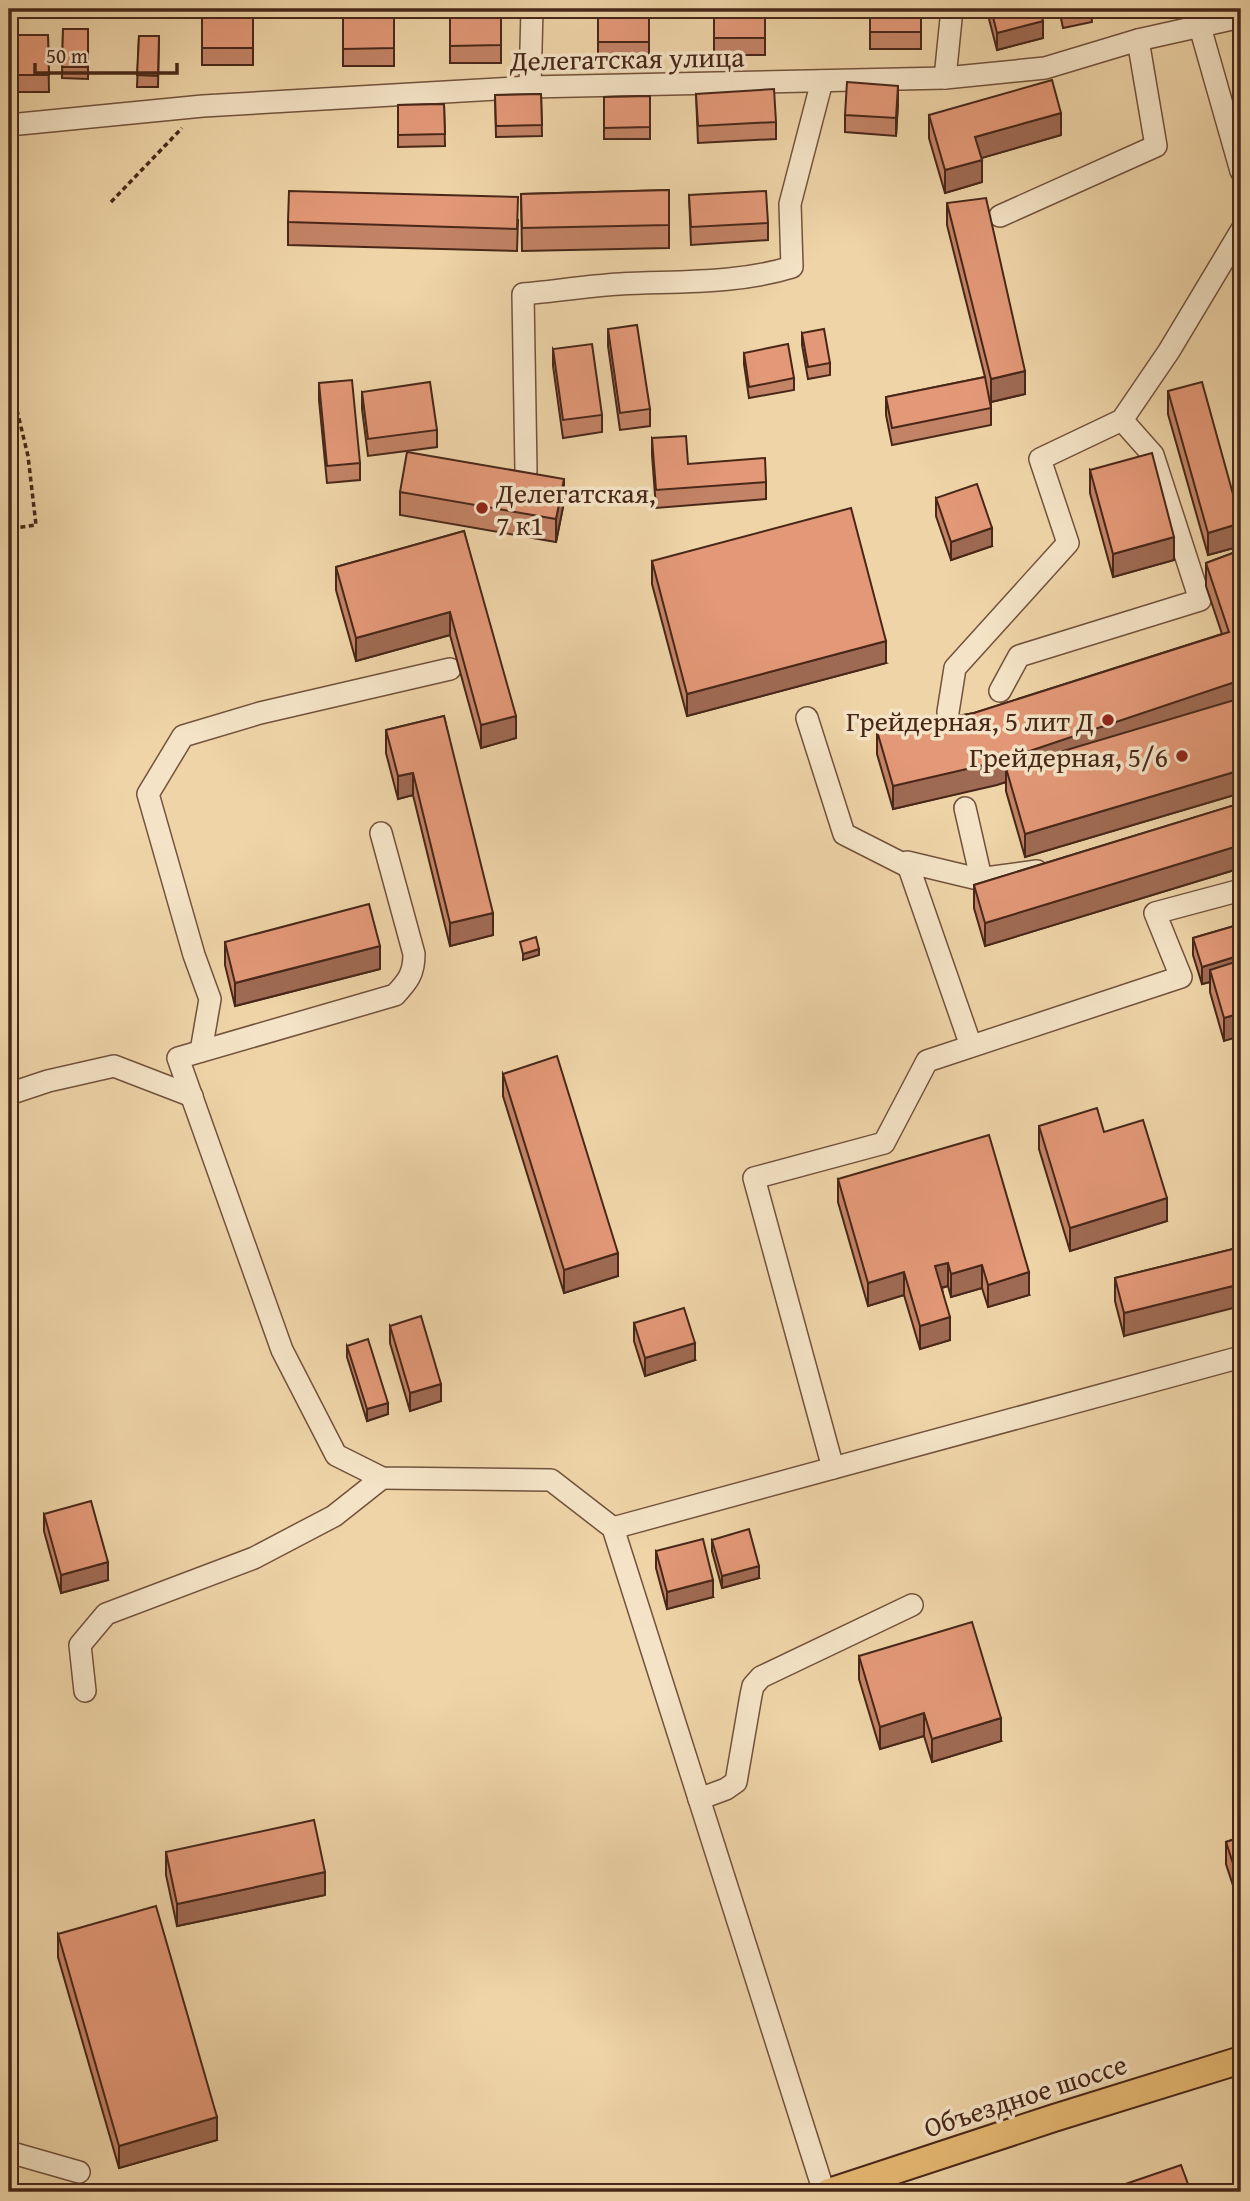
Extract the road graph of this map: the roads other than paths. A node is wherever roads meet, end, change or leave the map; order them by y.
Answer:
1 (532, 9) edge
2 (952, 9) edge
3 (1241, 17) edge
4 (1200, 27) junction
5 (1138, 40) junction
6 (945, 78) junction
7 (822, 81) junction
8 (530, 87) junction
9 (9, 125) edge
10 (1241, 171) edge
11 (1000, 216) dead end
12 (1241, 231) edge
13 (1122, 421) junction
14 (526, 471) edge
15 (450, 669) dead end
16 (1000, 691) dead end
17 (948, 712) dead end
18 (807, 718) dead end
19 (965, 808) dead end
20 (381, 833) dead end
21 (909, 867) junction
22 (1063, 867) edge
23 (981, 878) junction
24 (1241, 890) edge
25 (971, 1046) junction
26 (201, 1051) junction
27 (9, 1094) edge
28 (192, 1096) junction
29 (1241, 1357) edge
30 (833, 1468) junction
31 (382, 1478) junction
32 (613, 1528) junction
33 (912, 1605) dead end
34 (85, 1691) dead end
35 (699, 1800) junction
36 (1241, 2060) edge
37 (9, 2152) edge
38 (79, 2172) dead end
39 (827, 2192) edge

1 - 8 street
2 - 6 street
3 - 4 street, Делегатская улица
4 - 5 street, Делегатская улица
4 - 10 street
5 - 6 street, Делегатская улица
5 - 11 street
6 - 7 street, Делегатская улица
7 - 8 street, Делегатская улица
7 - 14 street
8 - 9 street, Делегатская улица
12 - 13 street
13 - 16 street
13 - 17 street
15 - 26 street
18 - 21 street
19 - 23 street
20 - 26 street
21 - 23 street
21 - 25 street
22 - 23 street
24 - 25 street
25 - 30 street
26 - 28 street
27 - 28 street
28 - 31 street
29 - 30 street
30 - 32 street
31 - 32 street
31 - 34 street
32 - 35 street
33 - 35 street
35 - 39 street
36 - 39 main road, Объездное шоссе
37 - 38 street

